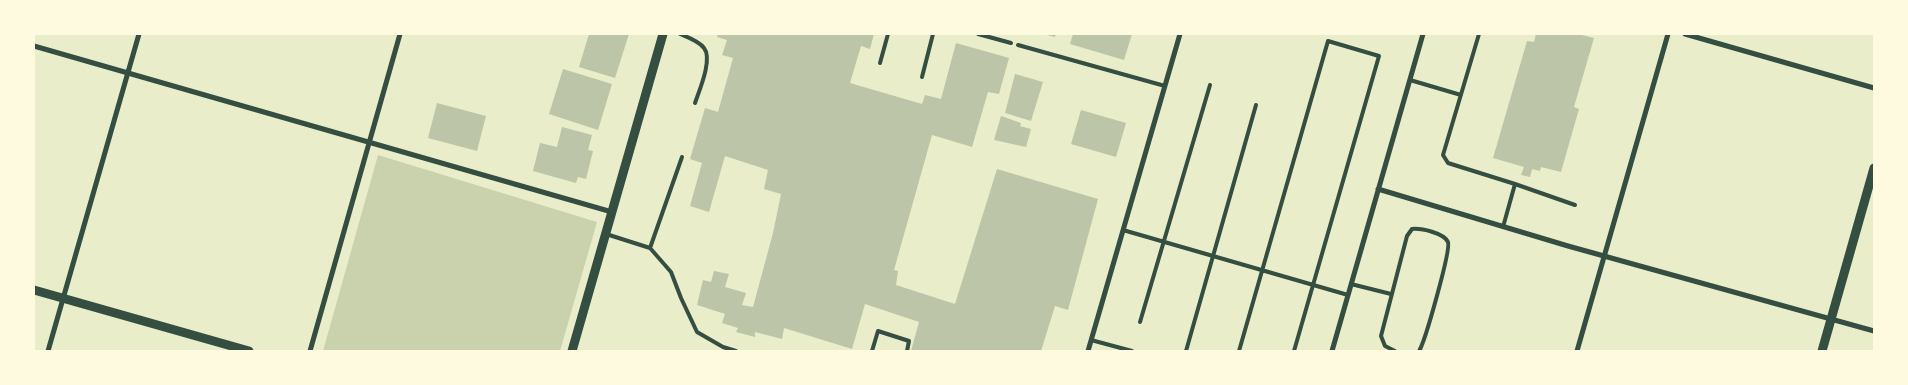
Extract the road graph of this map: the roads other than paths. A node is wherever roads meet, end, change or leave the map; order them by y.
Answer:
1 (139, 34) edge
2 (400, 34) edge
3 (663, 34) edge
4 (680, 34) edge
5 (888, 34) edge
6 (933, 34) edge
7 (978, 34) edge
8 (1180, 34) edge
9 (1423, 34) edge
10 (1479, 34) edge
11 (1668, 34) edge
12 (1685, 34) edge
13 (1011, 44) dead end
14 (1018, 45) dead end
15 (34, 46) edge
16 (880, 63) dead end
17 (128, 73) junction
18 (922, 77) dead end
19 (1410, 80) junction
20 (1210, 85) dead end
21 (1165, 86) junction
22 (1874, 88) edge
23 (1461, 95) junction
24 (695, 102) dead end
25 (1256, 105) dead end
26 (369, 142) junction
27 (682, 157) dead end
28 (1874, 168) edge
29 (1515, 184) junction
30 (1378, 190) junction
31 (1575, 205) dead end
32 (612, 212) junction
33 (1502, 227) junction
34 (1123, 230) junction
35 (606, 234) junction
36 (1164, 242) junction
37 (650, 248) junction
38 (1213, 256) junction
39 (1604, 256) junction
40 (1262, 270) junction
41 (1351, 284) junction
42 (1313, 285) junction
43 (34, 290) edge
44 (1391, 294) junction
45 (1348, 295) junction
46 (63, 298) junction
47 (1831, 319) junction
48 (1140, 322) dead end
49 (1874, 331) edge
50 (1091, 340) junction
51 (48, 351) edge
52 (249, 351) edge
53 (310, 351) edge
54 (572, 351) edge
55 (736, 351) edge
56 (872, 351) edge
57 (907, 351) edge
58 (1088, 351) edge
59 (1132, 351) edge
60 (1186, 351) edge
61 (1238, 351) edge
62 (1294, 351) edge
63 (1332, 351) edge
64 (1395, 351) edge
65 (1419, 351) edge
66 (1577, 351) edge
67 (1822, 351) edge

1 - 17 street
2 - 26 street
3 - 32 street
4 - 24 lane
5 - 16 lane
6 - 18 lane
7 - 13 lane
8 - 21 street
9 - 19 street
10 - 23 lane
11 - 39 street
12 - 22 street
14 - 21 lane
15 - 17 street
17 - 26 street
17 - 46 street
19 - 23 lane
19 - 30 street
20 - 36 lane
21 - 34 street
23 - 29 lane
25 - 38 lane
26 - 32 street
26 - 53 street
27 - 37 lane
28 - 47 street
29 - 31 lane
29 - 33 lane
30 - 33 street
30 - 41 street
32 - 35 street
33 - 39 street
34 - 36 lane
34 - 50 street
35 - 37 lane
35 - 54 street
36 - 38 lane
36 - 48 lane
37 - 55 lane
38 - 40 lane
38 - 60 lane
39 - 47 street
39 - 66 street
40 - 42 lane
40 - 42 lane
40 - 61 lane
41 - 44 lane
41 - 45 street
42 - 45 lane
42 - 62 lane
43 - 46 street
44 - 64 lane
44 - 65 lane
45 - 63 street
46 - 51 street
46 - 52 street
47 - 49 street
47 - 67 street
50 - 58 street
50 - 59 lane
56 - 57 lane

